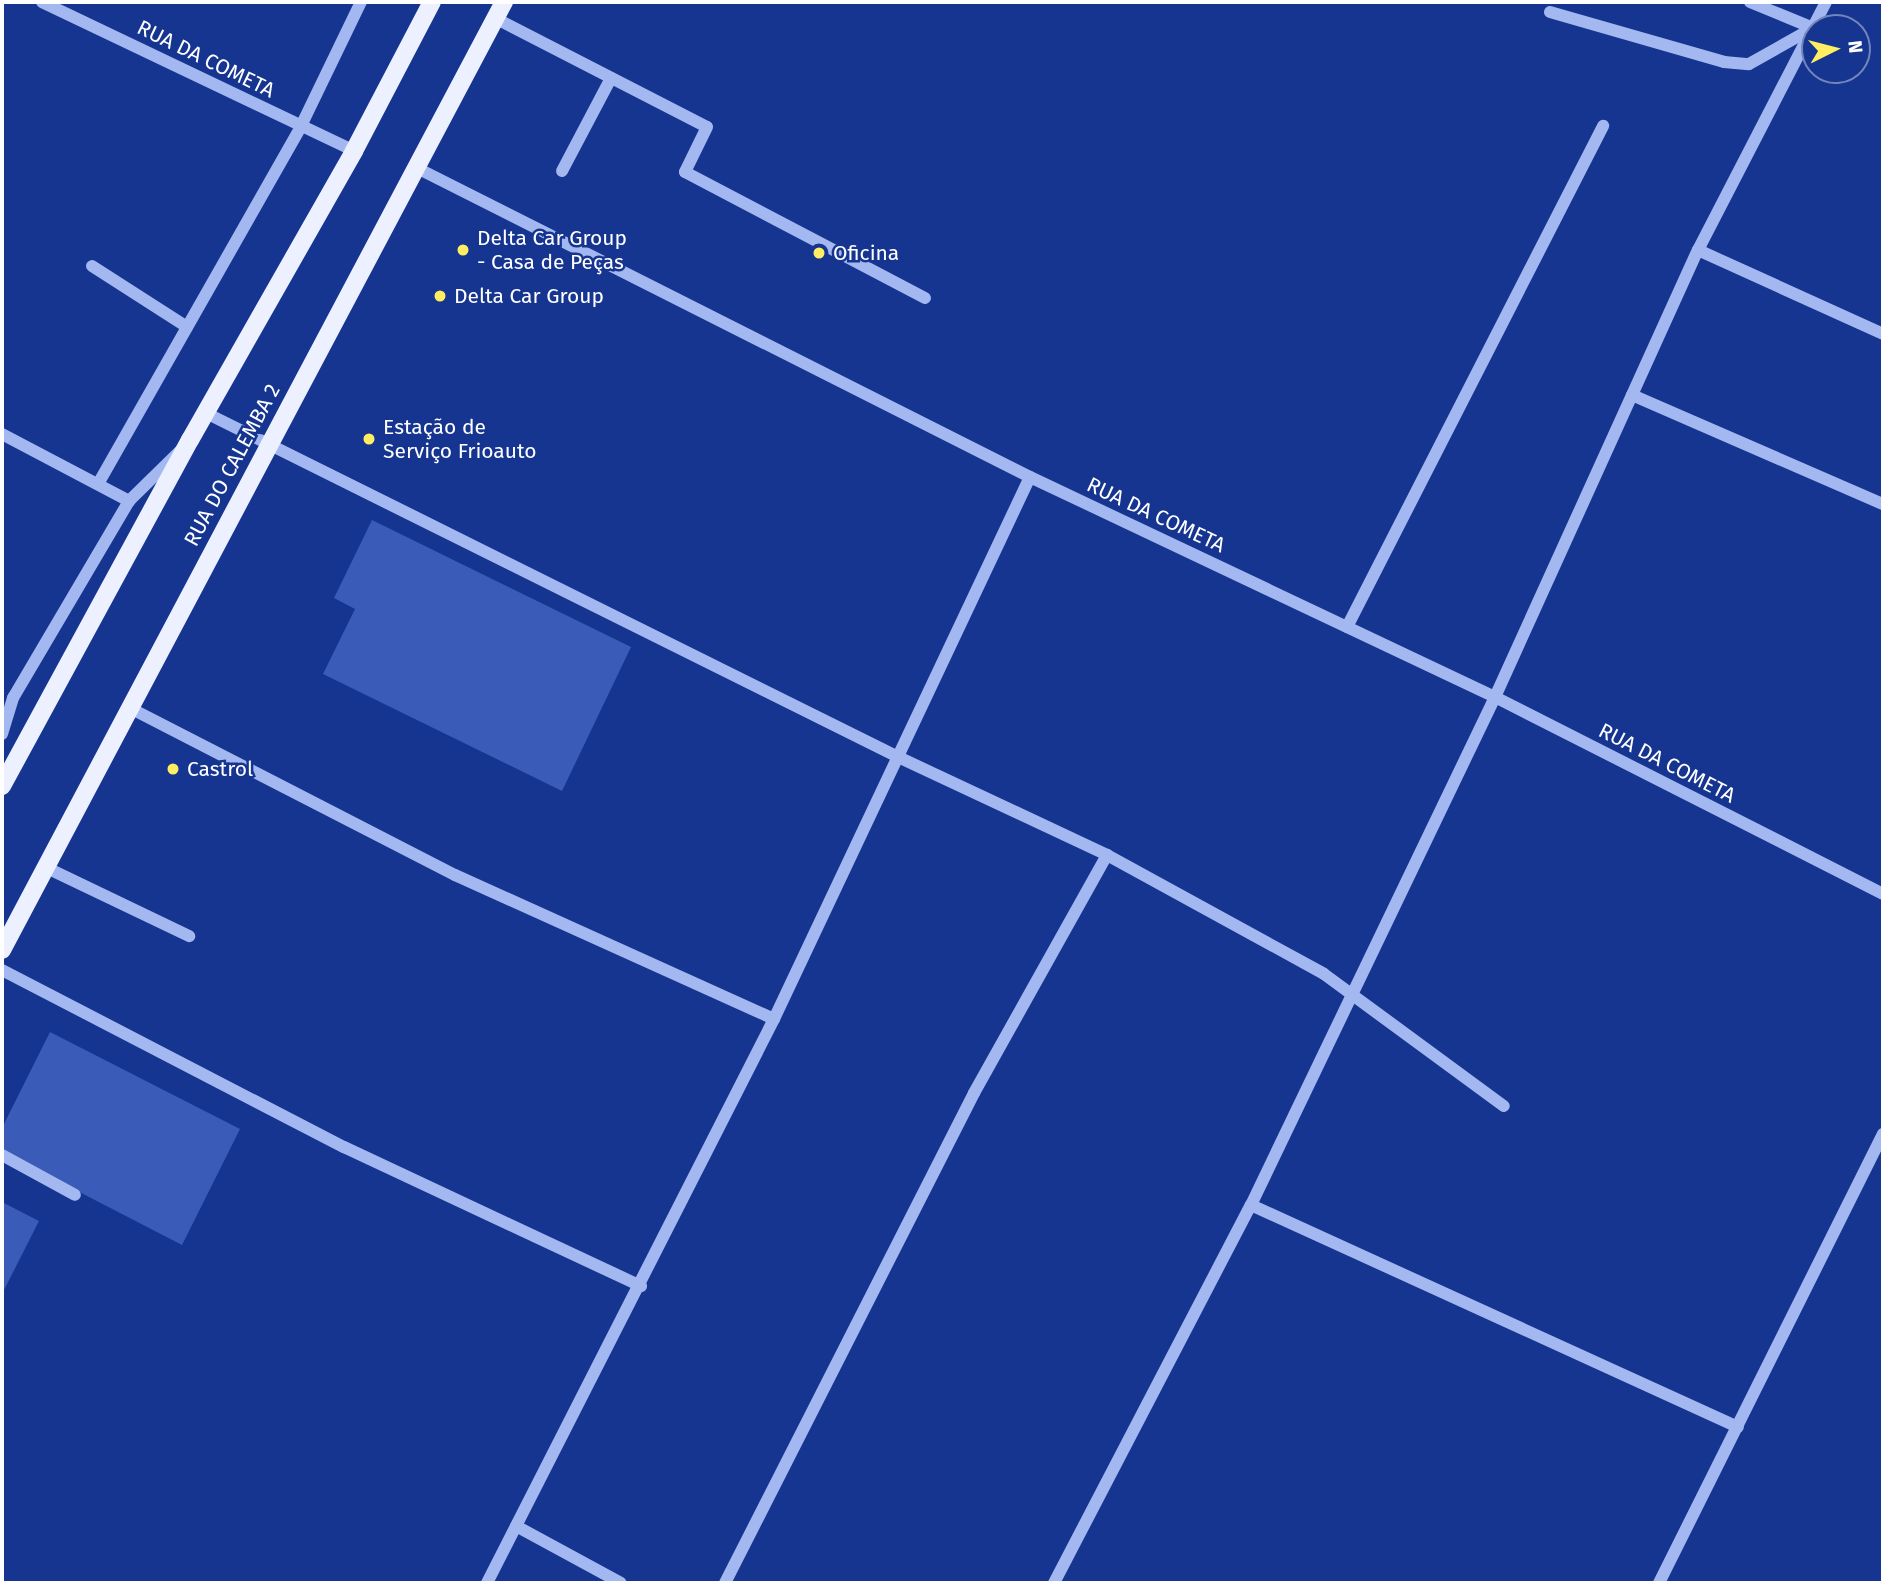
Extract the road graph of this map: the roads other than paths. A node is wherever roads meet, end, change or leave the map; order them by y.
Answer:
1 (42, 2) edge
2 (361, 2) edge
3 (432, 2) edge
4 (504, 2) edge
5 (1750, 2) edge
6 (1550, 12) dead end
7 (495, 18) junction
8 (1801, 23) edge
9 (1801, 35) edge
10 (1801, 51) edge
11 (611, 78) junction
12 (301, 126) junction
13 (1603, 126) dead end
14 (354, 151) junction
15 (415, 167) junction
16 (562, 171) dead end
17 (1698, 250) junction
18 (92, 266) dead end
19 (925, 298) dead end
20 (187, 327) junction
21 (1882, 330) edge
22 (1632, 395) junction
23 (206, 413) junction
24 (2, 434) edge
25 (190, 440) junction
26 (268, 446) junction
27 (1030, 477) junction
28 (98, 484) junction
29 (129, 501) junction
30 (1883, 504) edge
31 (1347, 627) junction
32 (1495, 697) junction
33 (128, 707) junction
34 (2, 734) edge
35 (896, 757) junction
36 (2, 786) edge
37 (1107, 855) junction
38 (45, 867) junction
39 (1883, 894) edge
40 (188, 936) dead end
41 (2, 950) edge
42 (2, 970) edge
43 (1352, 995) junction
44 (774, 1020) junction
45 (1504, 1106) dead end
46 (1883, 1134) edge
47 (2, 1155) edge
48 (75, 1195) dead end
49 (1251, 1206) junction
50 (640, 1286) junction
51 (1738, 1427) junction
52 (516, 1526) junction
53 (487, 1583) edge
54 (621, 1583) edge
55 (726, 1583) edge
56 (1054, 1583) edge
57 (1659, 1583) edge

1 - 12 street, RUA DA COMETA
2 - 12 street
3 - 14 main road
4 - 7 main road, RUA DO CALEMBA 2
5 - 8 street
6 - 9 street
7 - 11 street
7 - 15 main road, RUA DO CALEMBA 2
10 - 17 street
11 - 16 street
11 - 19 street
12 - 14 street, RUA DA COMETA
12 - 20 street
13 - 31 street
14 - 23 main road
15 - 26 main road, RUA DO CALEMBA 2
15 - 27 street, RUA DA COMETA
17 - 21 street
17 - 22 street
18 - 20 street
20 - 28 street
22 - 30 street
22 - 32 street
23 - 25 main road
23 - 26 street
24 - 28 street
25 - 29 street
25 - 36 main road
26 - 33 main road, RUA DO CALEMBA 2
26 - 35 street
27 - 31 street, RUA DA COMETA
27 - 35 street
28 - 29 street
29 - 34 street
31 - 32 street, RUA DA COMETA
32 - 39 street, RUA DA COMETA
32 - 43 street
33 - 38 main road, RUA DO CALEMBA 2
33 - 44 street
35 - 37 street
35 - 44 street
37 - 43 street
37 - 55 street
38 - 40 street
38 - 41 main road, RUA DO CALEMBA 2
42 - 50 street
43 - 45 street
43 - 49 street
44 - 50 street
46 - 51 street
47 - 48 street
49 - 51 street
49 - 56 street
50 - 52 street
51 - 57 street
52 - 53 street
52 - 54 street

